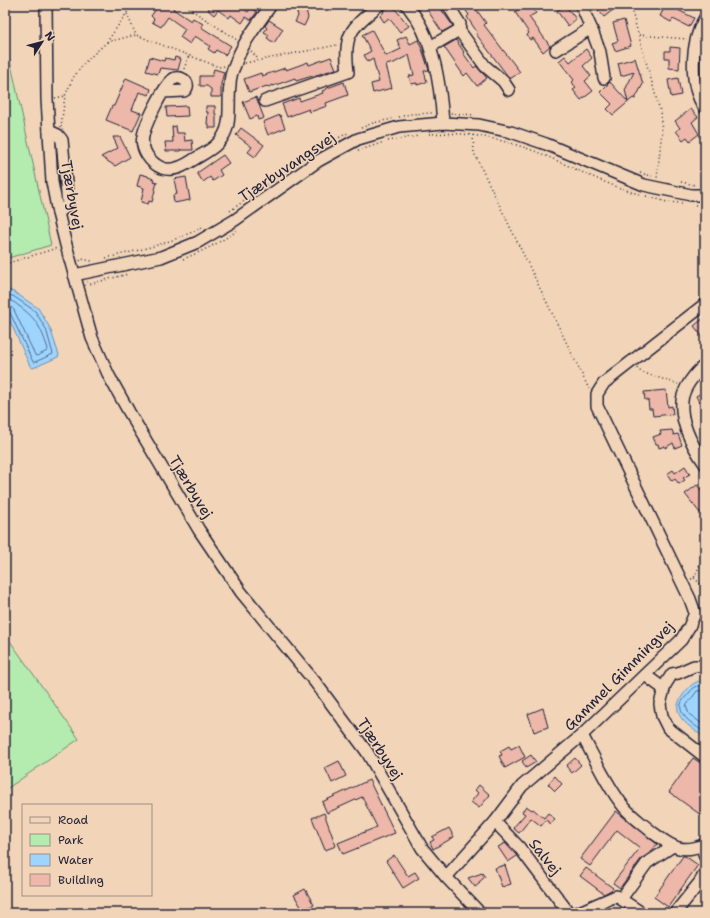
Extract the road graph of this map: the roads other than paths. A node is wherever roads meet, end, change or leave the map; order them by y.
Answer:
1 (46, 5) edge
2 (271, 5) edge
3 (379, 5) edge
4 (407, 5) edge
5 (448, 5) edge
6 (581, 5) edge
7 (705, 18) edge
8 (592, 28) junction
9 (459, 30) junction
10 (430, 47) junction
11 (556, 50) dead end
12 (181, 78) road end
13 (604, 78) dead end
14 (509, 90) dead end
15 (265, 101) dead end
16 (705, 108) edge
17 (442, 117) junction
18 (705, 195) edge
19 (74, 276) junction
20 (705, 304) edge
21 (705, 365) edge
22 (705, 464) edge
23 (705, 666) edge
24 (645, 675) junction
25 (664, 689) junction
26 (582, 735) junction
27 (705, 757) edge
28 (495, 822) junction
29 (704, 845) edge
30 (672, 846) junction
31 (705, 857) edge
32 (705, 873) edge
33 (446, 877) junction
34 (621, 899) junction
35 (480, 913) edge
36 (569, 913) edge
37 (577, 913) edge
38 (642, 913) edge
39 (675, 913) edge

1 - 19 street, Tjærbyvej
2 - 12 street
3 - 15 street
4 - 10 street
5 - 9 street
6 - 8 street
7 - 16 street
8 - 11 street
8 - 13 street
9 - 10 street
9 - 14 street
10 - 17 street
17 - 18 street, Tjærbyvangsvej
17 - 19 street, Tjærbyvangsvej
19 - 33 street, Tjærbyvej
20 - 24 street, Gammel Gimmingvej
21 - 22 street
23 - 25 street
24 - 25 street
24 - 26 street, Gammel Gimmingvej
25 - 27 street
26 - 28 street, Gammel Gimmingvej
26 - 30 street
28 - 33 street, Gammel Gimmingvej
28 - 36 street, Salvej
29 - 30 street
29 - 31 street
30 - 34 street
32 - 39 street
33 - 35 street, Tjærbyvej
34 - 37 street
34 - 38 street

